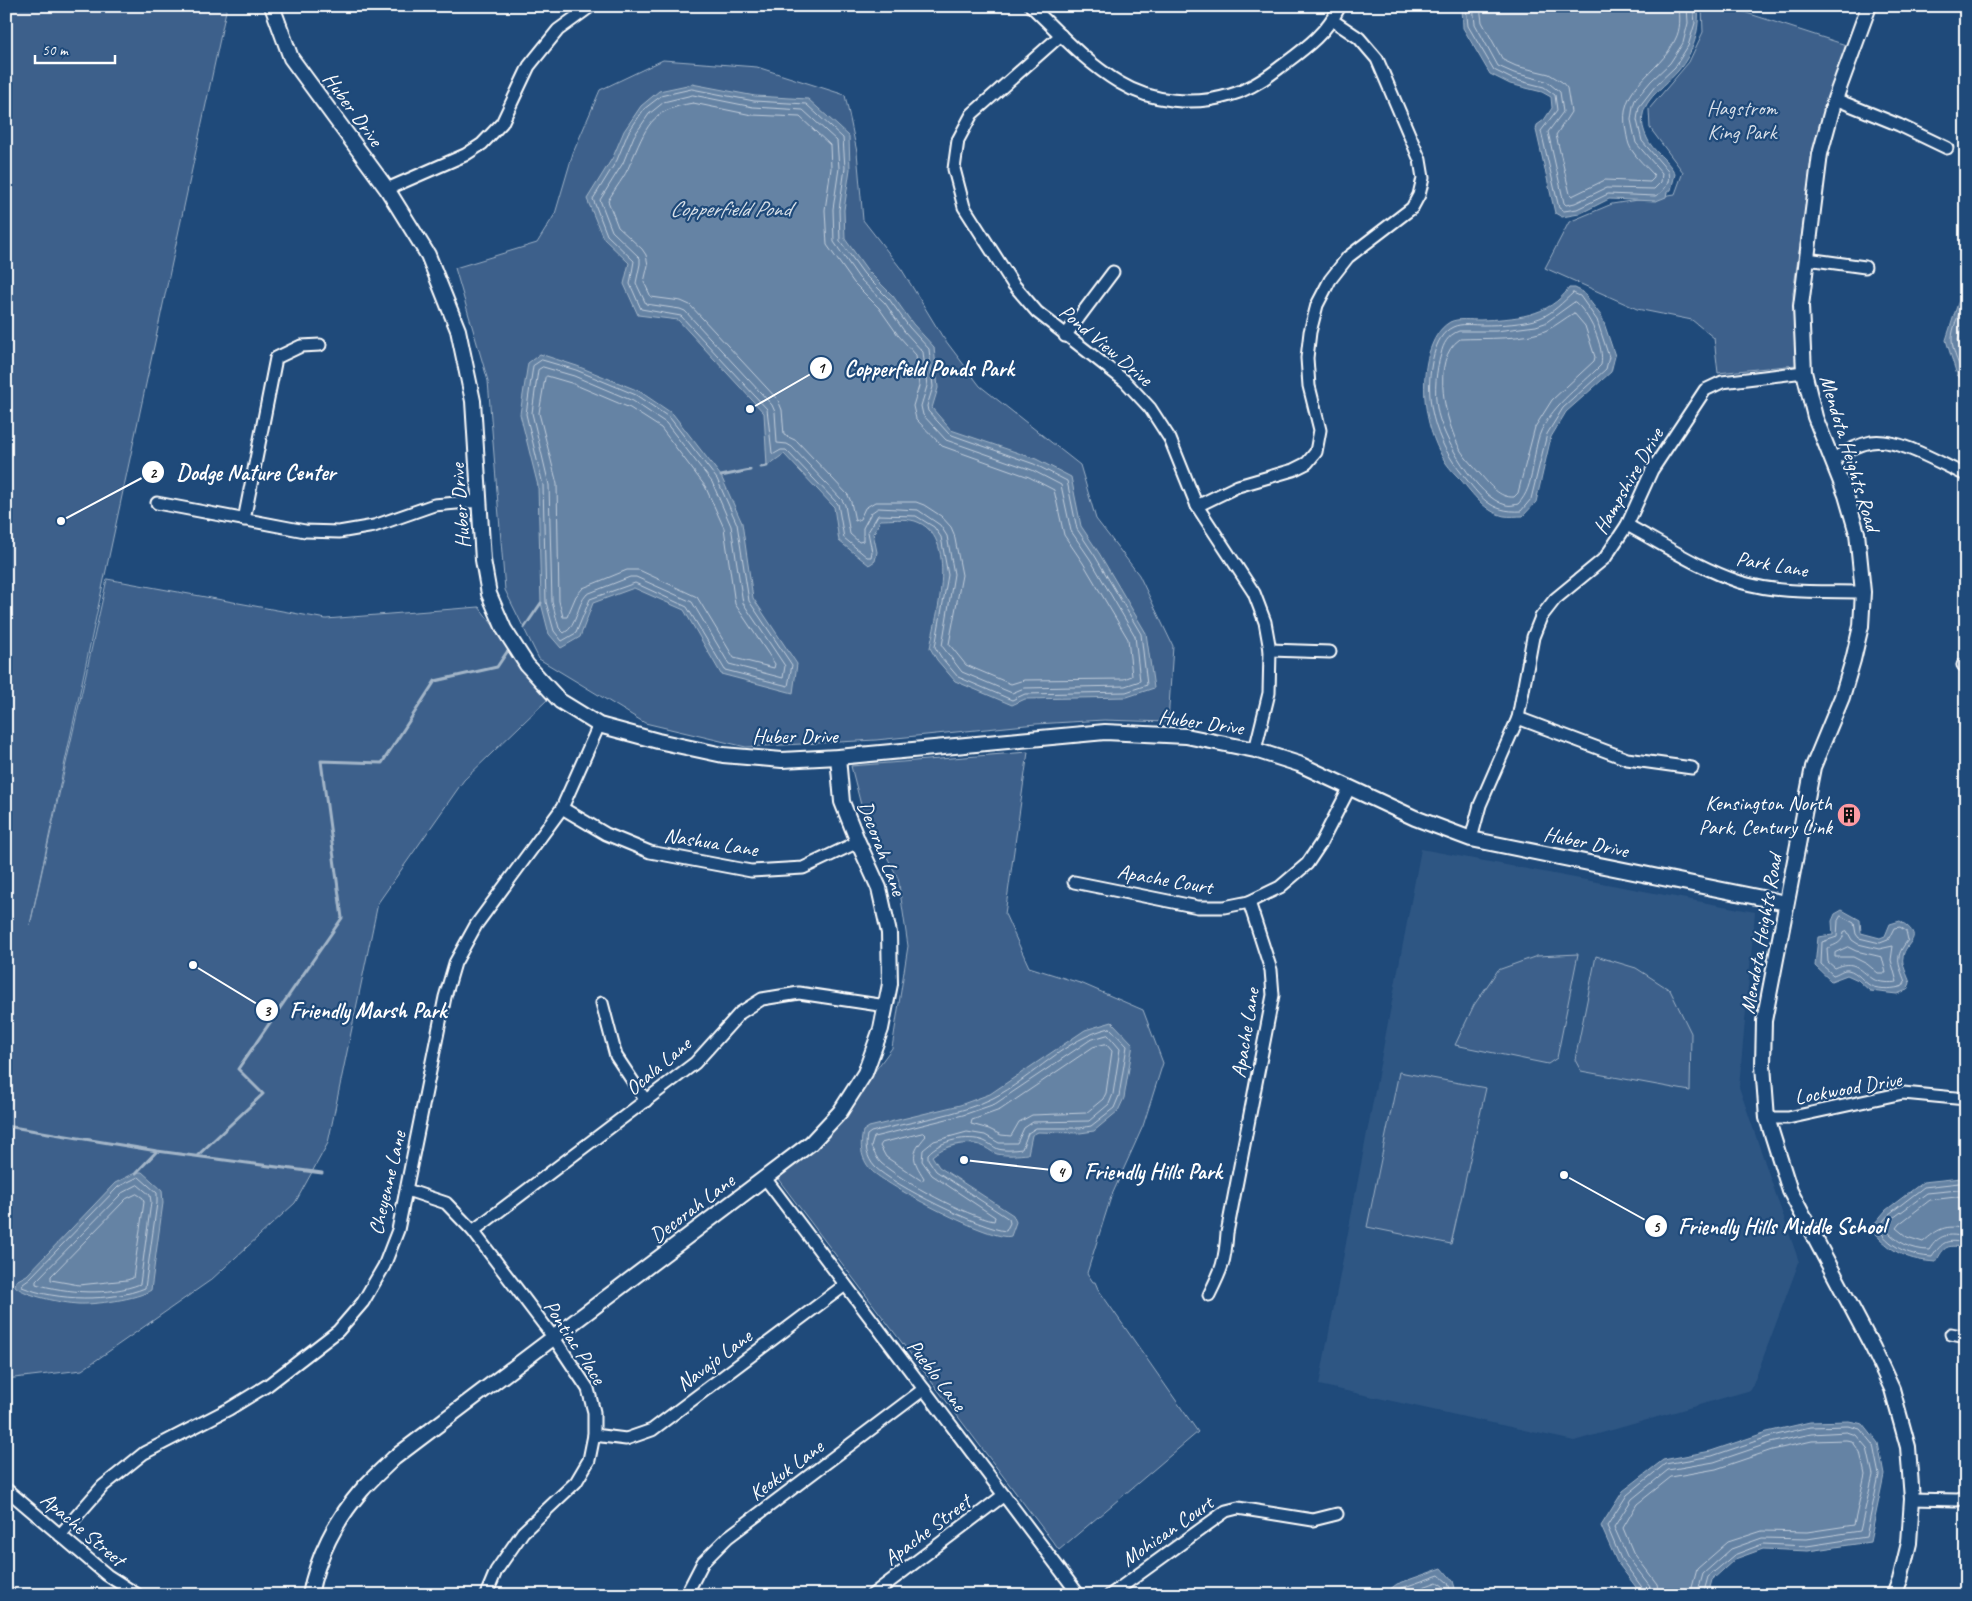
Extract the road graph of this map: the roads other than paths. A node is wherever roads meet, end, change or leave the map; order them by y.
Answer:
1 (272, 6) edge
2 (591, 6) edge
3 (1031, 6) edge
4 (1340, 6) edge
5 (1869, 6) edge
6 (1332, 20) junction
7 (1060, 35) junction
8 (1835, 100) junction
9 (1947, 148) dead end
10 (387, 189) junction
11 (1807, 259) junction
12 (1865, 267) dead end
13 (1113, 272) dead end
14 (1065, 336) junction
15 (320, 345) dead end
16 (1804, 372) junction
17 (1832, 460) junction
18 (1966, 475) edge
19 (480, 501) junction
20 (157, 503) dead end
21 (1197, 506) junction
22 (244, 520) junction
23 (1627, 525) junction
24 (1863, 592) junction
25 (1270, 650) junction
26 (1330, 652) dead end
27 (1518, 718) junction
28 (599, 725) junction
29 (1255, 750) junction
30 (838, 757) junction
31 (1692, 768) dead end
32 (1350, 787) junction
33 (562, 808) junction
34 (1471, 838) junction
35 (858, 842) junction
36 (1074, 882) dead end
37 (1249, 902) junction
38 (1786, 903) junction
39 (602, 1003) dead end
40 (886, 1006) junction
41 (1966, 1099) edge
42 (646, 1101) junction
43 (1767, 1118) junction
44 (765, 1178) junction
45 (408, 1190) junction
46 (472, 1231) junction
47 (845, 1285) junction
48 (1209, 1295) dead end
49 (1951, 1334) dead end
50 (1966, 1336) edge
51 (554, 1338) junction
52 (924, 1389) junction
53 (594, 1435) junction
54 (6, 1489) edge
55 (1004, 1495) junction
56 (1966, 1498) edge
57 (1912, 1499) junction
58 (1337, 1514) dead end
59 (60, 1535) junction
60 (138, 1595) edge
61 (310, 1595) edge
62 (486, 1595) edge
63 (686, 1595) edge
64 (872, 1595) edge
65 (1079, 1595) edge
66 (1110, 1595) edge
67 (1894, 1595) edge

1 - 10 street, Huber Drive
2 - 10 street
3 - 7 street
4 - 6 street
5 - 8 street, Mendota Heights Road
6 - 7 street
6 - 21 street
7 - 14 street, Pond View Drive
8 - 9 street
8 - 11 street, Mendota Heights Road
10 - 19 street, Huber Drive
11 - 12 street
11 - 16 street, Mendota Heights Road
13 - 14 street
14 - 21 street, Pond View Drive
15 - 22 street
16 - 17 street, Mendota Heights Road
16 - 23 street, Hampshire Drive
17 - 18 street
17 - 24 street, Mendota Heights Road
19 - 22 street
19 - 28 street, Huber Drive
20 - 22 street
21 - 25 street, Pond View Drive
23 - 24 street, Park Lane
23 - 27 street, Hampshire Drive
24 - 38 street, Mendota Heights Road
25 - 26 street
25 - 29 street, Pond View Drive
27 - 31 street
27 - 34 street, Hampshire Drive
28 - 30 street, Huber Drive
28 - 33 street, Cheyenne Lane
29 - 30 street, Huber Drive
29 - 32 street, Huber Drive
30 - 35 street, Decorah Lane
32 - 34 street, Huber Drive
32 - 37 street
33 - 35 street, Nashua Lane
33 - 45 street, Cheyenne Lane
34 - 38 street, Huber Drive
35 - 40 street, Decorah Lane
36 - 37 street, Apache Court
37 - 48 street, Apache Lane
38 - 43 street, Mendota Heights Road
39 - 42 street
40 - 42 street, Ocala Lane
40 - 44 street, Decorah Lane
41 - 43 street, Lockwood Drive
42 - 46 street, Ocala Lane
43 - 57 street, Mendota Heights Road
44 - 47 street, Pueblo Lane
44 - 51 street, Decorah Lane
45 - 46 street, Pontiac Place
45 - 59 street, Cheyenne Lane
46 - 51 street, Pontiac Place
47 - 52 street, Pueblo Lane
47 - 53 street, Navajo Lane
49 - 50 street
51 - 53 street, Pontiac Place
51 - 61 street, Decorah Lane
52 - 55 street, Pueblo Lane
52 - 63 street, Keokuk Lane
53 - 62 street, Pontiac Place
54 - 59 street, Apache Street
55 - 64 street, Apache Street
55 - 65 street, Pueblo Lane
56 - 57 street
57 - 67 street, Mendota Heights Road
58 - 66 street, Mohican Court
59 - 60 street, Apache Street

